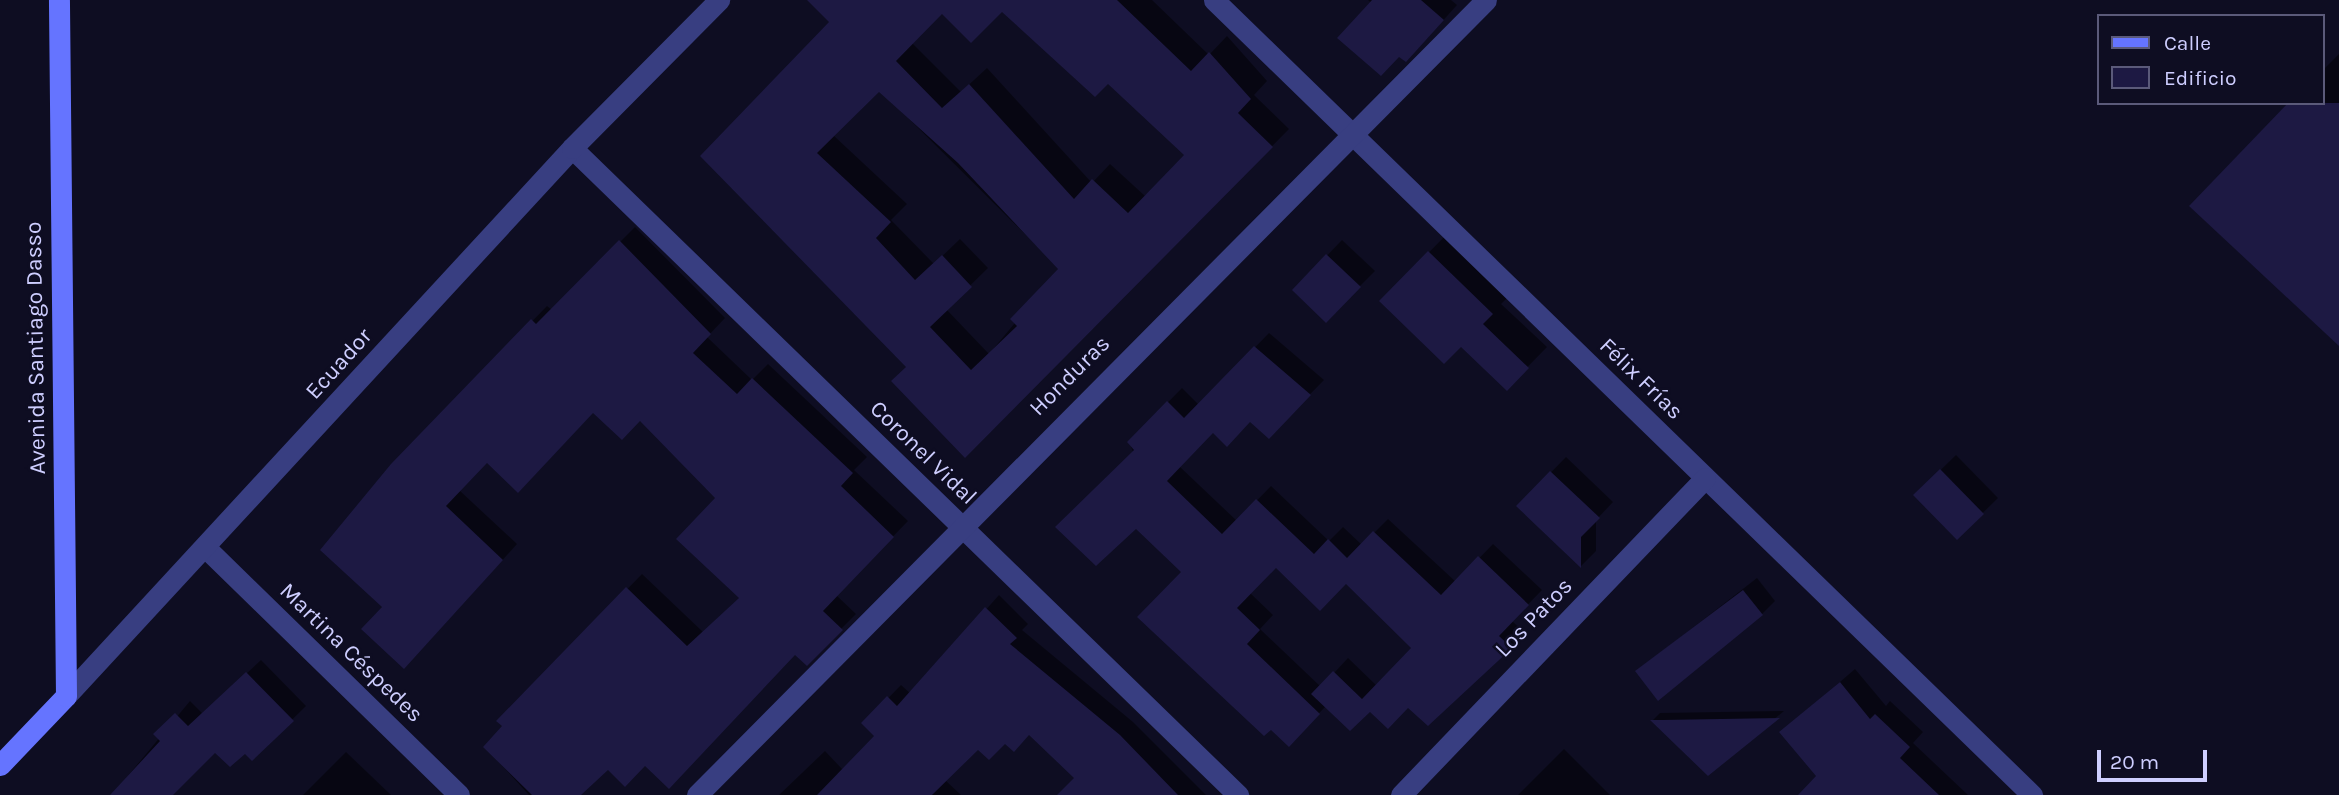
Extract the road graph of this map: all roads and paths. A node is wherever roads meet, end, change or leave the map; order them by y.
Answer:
1 (59, 0) edge
2 (719, 0) edge
3 (1214, 0) edge
4 (1486, 0) edge
5 (1351, 134) junction
6 (572, 148) junction
7 (1705, 478) junction
8 (959, 524) junction
9 (207, 549) junction
10 (66, 696) junction
11 (0, 765) edge
12 (459, 795) edge
13 (697, 795) edge
14 (1238, 795) edge
15 (1401, 795) edge
16 (2032, 795) edge

1 - 10 main road, Avenida Santiago Dasso
2 - 6 street, Ecuador
3 - 5 street, Félix Frías
4 - 5 street, Honduras
5 - 7 street, Félix Frías
5 - 8 street, Honduras
6 - 8 street, Coronel Vidal
6 - 9 street, Ecuador
7 - 15 street, Los Patos
7 - 16 street, Félix Frías
8 - 13 street, Honduras
8 - 14 street, Coronel Vidal
9 - 10 street, Ecuador
9 - 12 street, Martina Céspedes
10 - 11 main road, Ecuador

